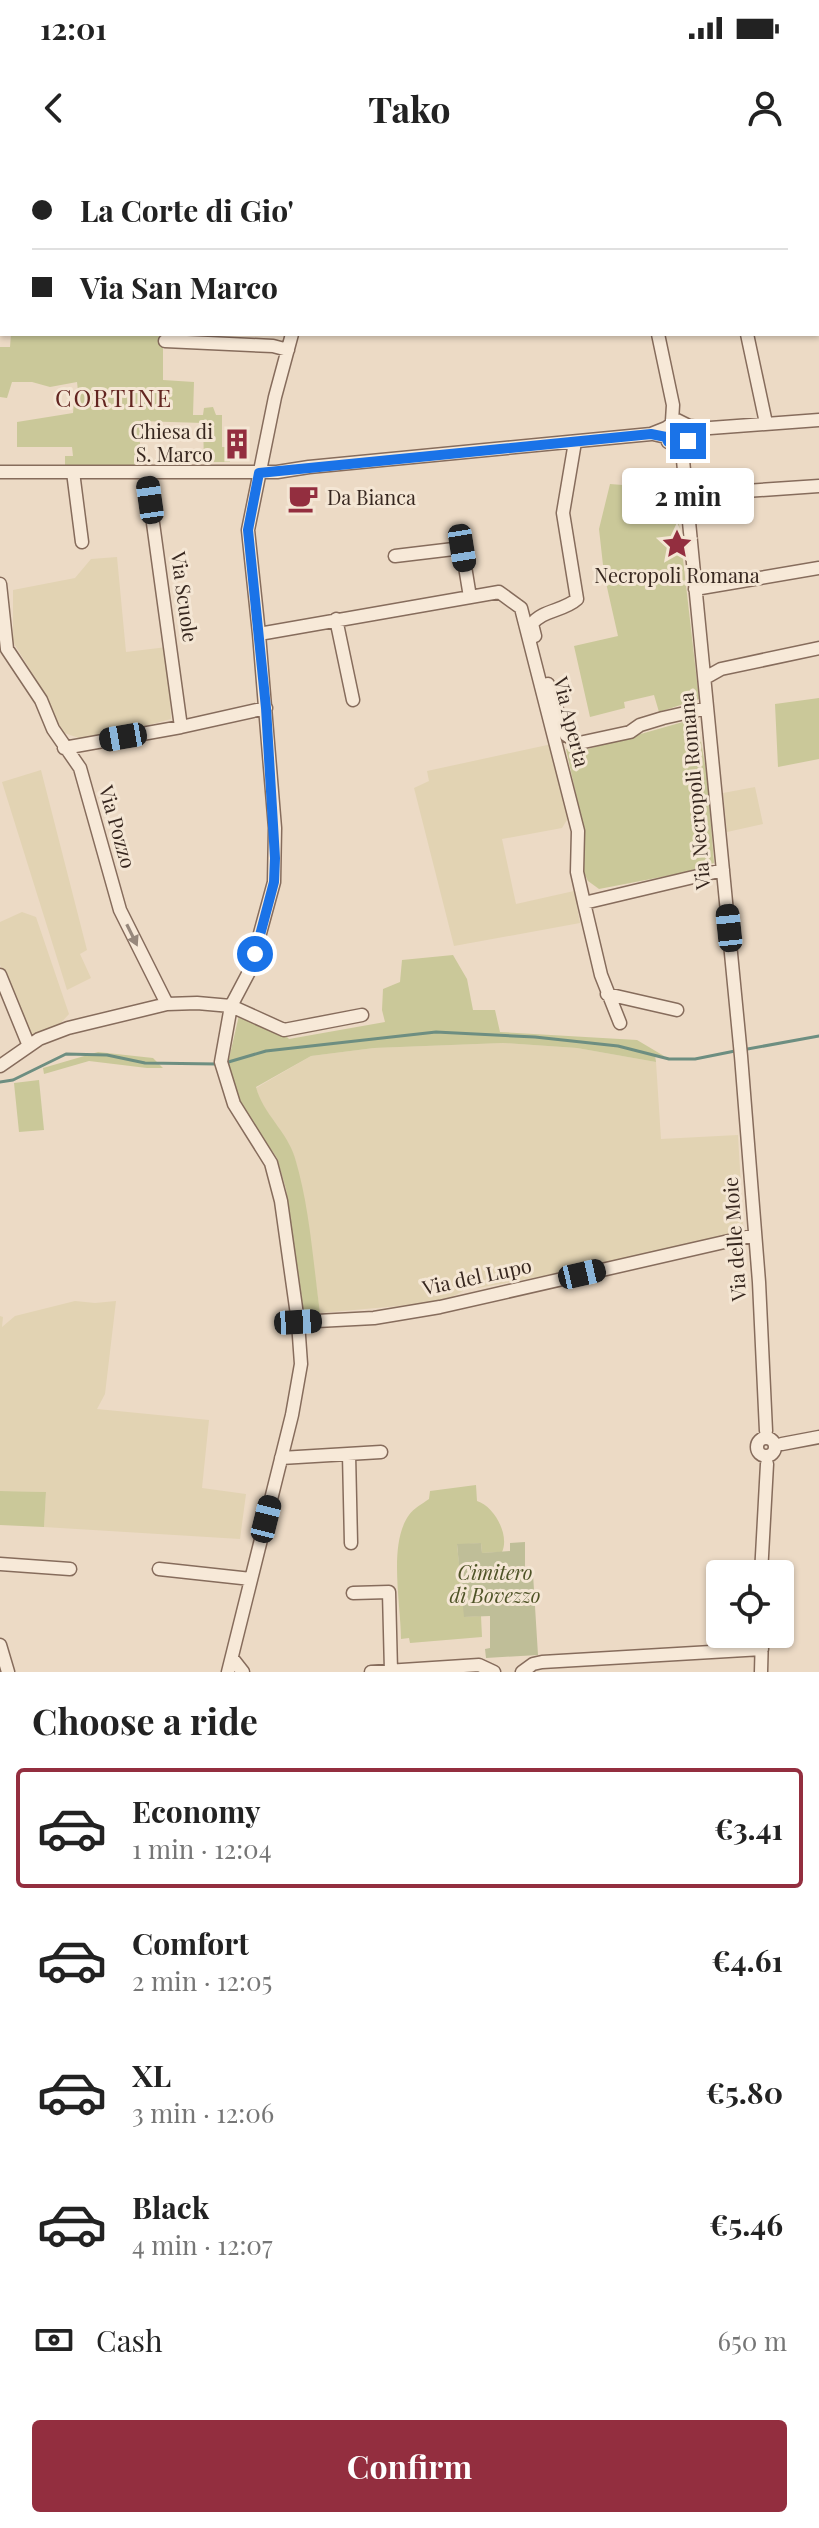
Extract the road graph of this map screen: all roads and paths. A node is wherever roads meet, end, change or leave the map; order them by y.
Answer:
1 (292, 336) edge
2 (658, 336) edge
3 (747, 336) edge
4 (165, 341) dead end
5 (288, 350) junction
6 (819, 420) edge
7 (766, 423) junction
8 (678, 432) junction
9 (575, 442) junction
10 (0, 472) edge
11 (73, 472) junction
12 (146, 472) junction
13 (259, 473) junction
14 (819, 486) edge
15 (687, 495) junction
16 (82, 542) dead end
17 (395, 556) dead end
18 (819, 568) edge
19 (0, 584) edge
20 (695, 589) junction
21 (470, 597) junction
22 (336, 619) junction
23 (2, 623) edge
24 (259, 634) junction
25 (819, 648) edge
26 (703, 664) junction
27 (721, 669) junction
28 (705, 678) junction
29 (353, 700) dead end
30 (266, 708) junction
31 (707, 708) junction
32 (181, 727) junction
33 (64, 748) junction
34 (723, 870) junction
35 (584, 903) junction
36 (0, 975) edge
37 (607, 994) junction
38 (167, 1004) junction
39 (231, 1006) junction
40 (677, 1010) dead end
41 (362, 1015) dead end
42 (620, 1023) dead end
43 (29, 1046) junction
44 (740, 1050) joint
45 (0, 1066) edge
46 (755, 1235) junction
47 (298, 1322) junction
48 (819, 1437) edge
49 (770, 1446) junction
50 (381, 1452) dead end
51 (349, 1454) junction
52 (281, 1458) junction
53 (351, 1543) dead end
54 (762, 1560) edge
55 (0, 1564) edge
56 (70, 1569) dead end
57 (159, 1569) dead end
58 (251, 1579) junction
59 (353, 1593) dead end
60 (0, 1645) edge
61 (762, 1649) joint
62 (232, 1658) junction
63 (391, 1671) edge
64 (8, 1672) edge
65 (228, 1672) edge
66 (243, 1672) edge
67 (371, 1672) edge
68 (494, 1672) edge
69 (522, 1672) edge
70 (761, 1672) edge

1 - 5 street
2 - 8 street, Via Necropoli Romana
3 - 7 street
4 - 5 street
5 - 13 street
6 - 7 street
7 - 8 street
8 - 9 street
8 - 15 street, Via Necropoli Romana
9 - 13 street
9 - 31 street, Via Aperta
10 - 11 street
11 - 12 street
11 - 16 street
12 - 13 street
12 - 32 street, Via Scuole
13 - 24 street
14 - 15 street
15 - 20 street, Via Necropoli Romana
17 - 21 street
18 - 20 street
19 - 23 street, Via Pozzo
20 - 26 street, Via Necropoli Romana
21 - 22 street, Via Aperta
21 - 35 street, Via Aperta
22 - 24 street, Via Aperta
22 - 29 street
23 - 33 street, Via Pozzo
24 - 30 street
25 - 27 street, Via Necropoli Romana
26 - 27 street, Via Necropoli Romana
26 - 28 street, Via Necropoli Romana
27 - 28 street, Via Necropoli Romana
28 - 31 street, Via Necropoli Romana
30 - 32 street
30 - 39 street
31 - 34 street, Via Necropoli Romana
32 - 33 street
33 -> 38 street, Via Pozzo
34 - 35 street
34 - 44 street, Via Necropoli Romana
35 - 37 street, Via Aperta
36 - 43 street
37 - 40 street
37 - 42 street, Via Aperta
38 - 39 street
38 - 43 street
39 - 41 street
39 - 47 street
43 - 45 street
44 - 46 street, Via delle Moie
46 - 47 street, Via del Lupo
46 - 49 street, Via delle Moie
47 - 52 street
48 - 49 street
49 - 54 street, Via delle Moie
50 - 51 street
51 - 52 street
51 - 53 street
52 - 58 street
55 - 56 street
57 - 58 street
58 - 62 street
59 - 63 street
60 - 64 street
61 - 69 street
61 - 70 street
62 - 65 street
62 - 66 street
63 - 67 street
63 - 68 street

